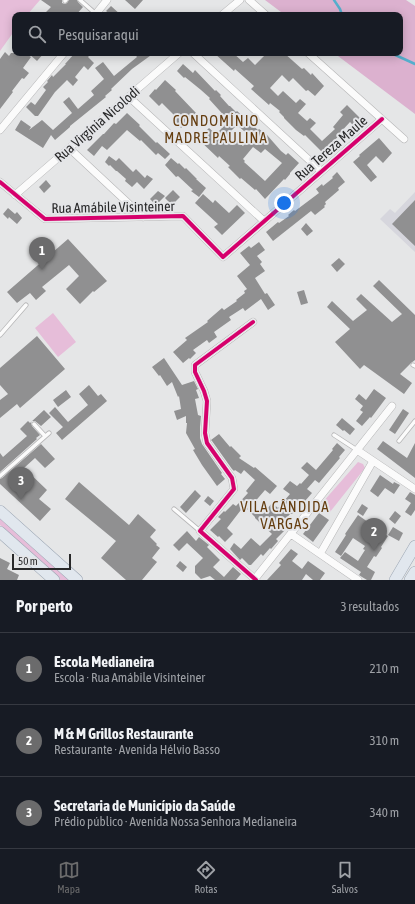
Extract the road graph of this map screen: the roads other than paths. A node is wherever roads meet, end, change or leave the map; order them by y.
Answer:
1 (80, 0) edge
2 (107, 0) edge
3 (240, 0) edge
4 (249, 0) edge
5 (94, 12) edge
6 (98, 12) edge
7 (226, 12) edge
8 (263, 12) edge
9 (62, 56) edge
10 (176, 56) edge
11 (196, 56) edge
12 (311, 56) edge
13 (129, 96) junction
14 (382, 119) junction
15 (0, 130) edge
16 (404, 139) dead end
17 (69, 148) junction
18 (321, 172) junction
19 (0, 182) edge
20 (16, 195) junction
21 (143, 217) junction
22 (264, 221) junction
23 (223, 257) joint
24 (26, 305) dead end
25 (253, 322) dead end
26 (0, 335) edge
27 (392, 406) dead end
28 (415, 421) edge
29 (34, 424) dead end
30 (49, 433) dead end
31 (334, 434) dead end
32 (45, 436) junction
33 (399, 441) dead end
34 (357, 450) junction
35 (373, 461) junction
36 (0, 476) edge
37 (415, 489) edge
38 (174, 509) dead end
39 (0, 511) edge
40 (200, 531) junction
41 (0, 532) edge
42 (291, 534) junction
43 (415, 546) edge
44 (320, 554) junction
45 (415, 572) edge
46 (54, 580) edge
47 (77, 580) edge
48 (255, 580) edge
49 (358, 580) edge
50 (395, 580) edge
51 (410, 580) edge

1 - 5 lane
2 - 6 street
3 - 7 street
4 - 8 street
9 - 15 street
10 - 13 street, Rua Virgínia Nicolodi
11 - 18 street
12 - 14 street
13 - 17 street, Rua Virgínia Nicolodi
13 - 22 street
14 - 16 street
14 - 18 street, Rua Tereza Maule
17 - 20 street, Rua Virgínia Nicolodi
17 - 21 street
18 - 22 street, Rua Tereza Maule
19 - 20 street, Rua Amábile Visinteiner
20 - 21 street, Rua Amábile Visinteiner
21 - 23 street, Rua Amábile Visinteiner
22 - 23 street, Rua Tereza Maule
24 - 26 lane
25 - 40 street
27 - 34 street
28 - 33 lane
29 - 32 lane
30 - 32 lane
31 - 34 lane
32 - 36 lane
34 - 35 street
34 - 42 street
35 - 37 street
35 - 44 street
38 - 40 lane
39 - 47 main road
40 - 48 street
41 - 46 main road
42 - 44 street
42 - 48 street
43 - 50 main road
44 - 49 street
45 - 51 main road

